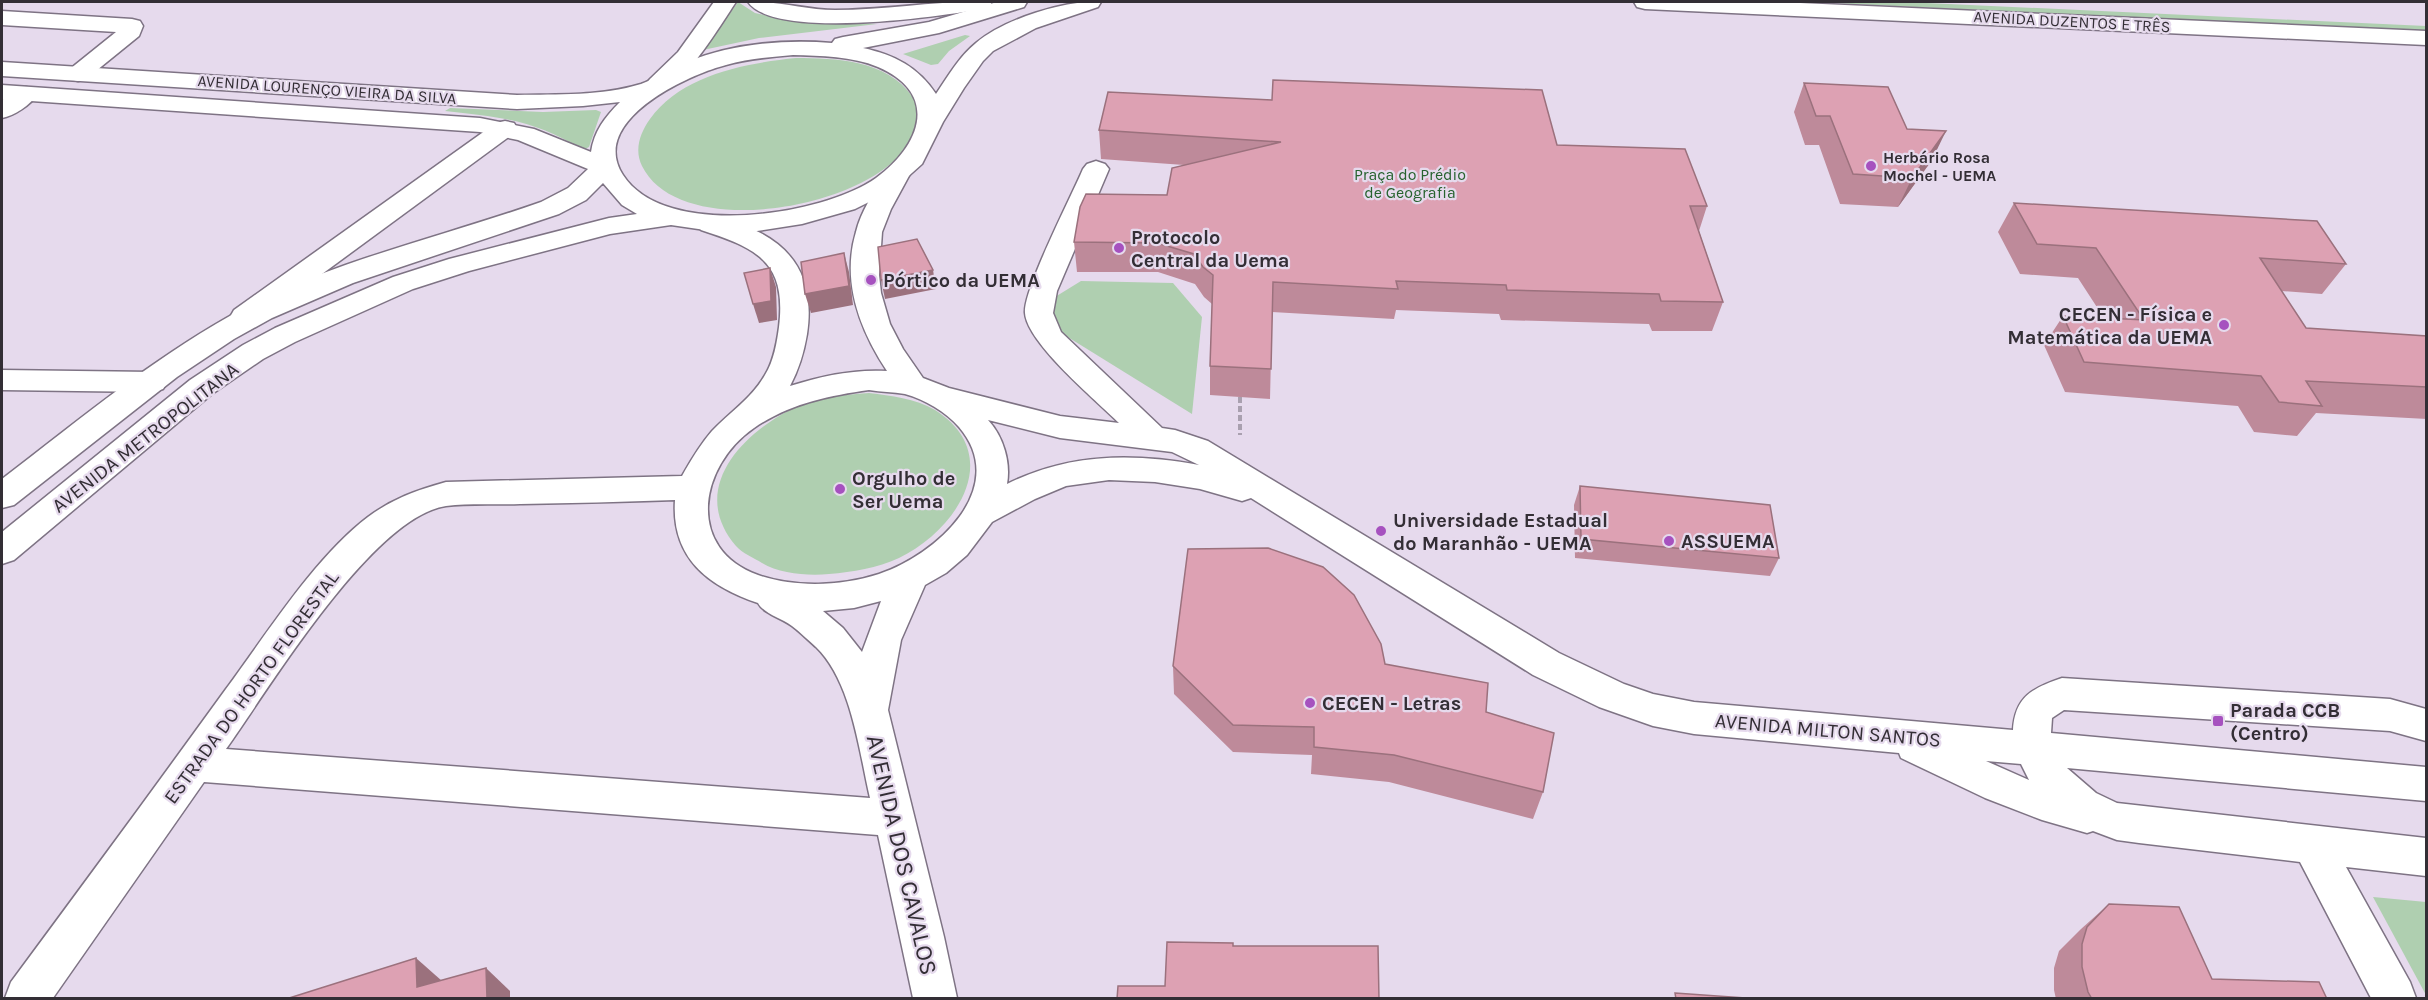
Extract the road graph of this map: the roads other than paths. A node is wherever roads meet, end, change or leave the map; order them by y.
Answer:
1 (725, 2) edge
2 (759, 2) edge
3 (981, 2) edge
4 (1016, 2) edge
5 (1090, 2) edge
6 (1645, 2) edge
7 (2077, 2) edge
8 (2, 18) edge
9 (2427, 19) edge
10 (2427, 38) edge
11 (793, 48) junction
12 (2, 69) edge
13 (78, 74) junction
14 (655, 86) junction
15 (2, 92) edge
16 (26, 94) junction
17 (2, 111) edge
18 (931, 121) junction
19 (505, 128) junction
20 (605, 167) junction
21 (1096, 170) dead end
22 (897, 174) junction
23 (671, 217) junction
24 (710, 224) junction
25 (225, 331) junction
26 (2, 380) edge
27 (152, 382) junction
28 (912, 385) junction
29 (949, 399) junction
30 (740, 423) junction
31 (1153, 438) junction
32 (692, 488) junction
33 (2, 496) edge
34 (1285, 502) junction
35 (982, 512) junction
36 (2, 551) edge
37 (912, 576) junction
38 (765, 593) junction
39 (868, 711) junction
40 (2427, 725) edge
41 (1892, 735) junction
42 (2032, 748) junction
43 (194, 764) junction
44 (2427, 784) edge
45 (894, 818) junction
46 (2112, 820) junction
47 (2313, 846) junction
48 (2427, 857) edge
49 (27, 999) edge
50 (935, 999) edge
51 (2394, 999) edge

1 - 14 main road
2 - 3 main road
4 - 11 main road
5 - 18 main road
6 - 10 main road, AVENIDA DUZENTOS E TRÊS
7 - 9 main road, AVENIDA DUZENTOS E TRÊS
8 - 13 main road
11 - 14 main road
11 - 18 main road
12 - 13 main road, AVENIDA LOURENÇO VIEIRA DA SILVA
13 - 14 main road, AVENIDA LOURENÇO VIEIRA DA SILVA
14 - 20 main road
15 - 16 main road, AVENIDA LOURENÇO VIEIRA DA SILVA
16 - 17 main road
16 - 19 main road, AVENIDA LOURENÇO VIEIRA DA SILVA
18 - 22 main road
19 - 20 main road, AVENIDA LOURENÇO VIEIRA DA SILVA
19 - 25 main road
20 - 23 main road
20 - 25 main road, AVENIDA METROPOLITANA
21 - 31 main road
22 - 24 main road
22 - 28 main road
23 - 24 main road
23 - 36 main road, AVENIDA METROPOLITANA
24 - 30 main road
25 - 27 main road, AVENIDA METROPOLITANA
26 - 27 main road
27 - 33 main road, AVENIDA METROPOLITANA
28 - 29 main road
28 - 30 main road
29 - 31 main road, AVENIDA MILTON SANTOS
29 - 35 main road
30 - 32 main road
31 - 34 main road, AVENIDA MILTON SANTOS
32 - 38 main road
32 - 43 main road, ESTRADA DO HORTO FLORESTAL
34 - 35 main road, AVENIDA MILTON SANTOS
34 - 41 main road, AVENIDA MILTON SANTOS
35 - 37 main road
37 - 38 main road
37 - 39 main road, AVENIDA DOS CAVALOS
38 - 39 main road, AVENIDA DOS CAVALOS
39 - 45 main road, AVENIDA DOS CAVALOS
40 - 42 main road
41 - 42 main road, AVENIDA MILTON SANTOS
41 - 46 main road
42 - 44 main road, AVENIDA MILTON SANTOS
42 - 46 main road
43 - 45 main road
43 - 49 main road, ESTRADA DO HORTO FLORESTAL
45 - 50 main road, AVENIDA DOS CAVALOS
46 - 47 main road
47 - 48 main road
47 - 51 main road

